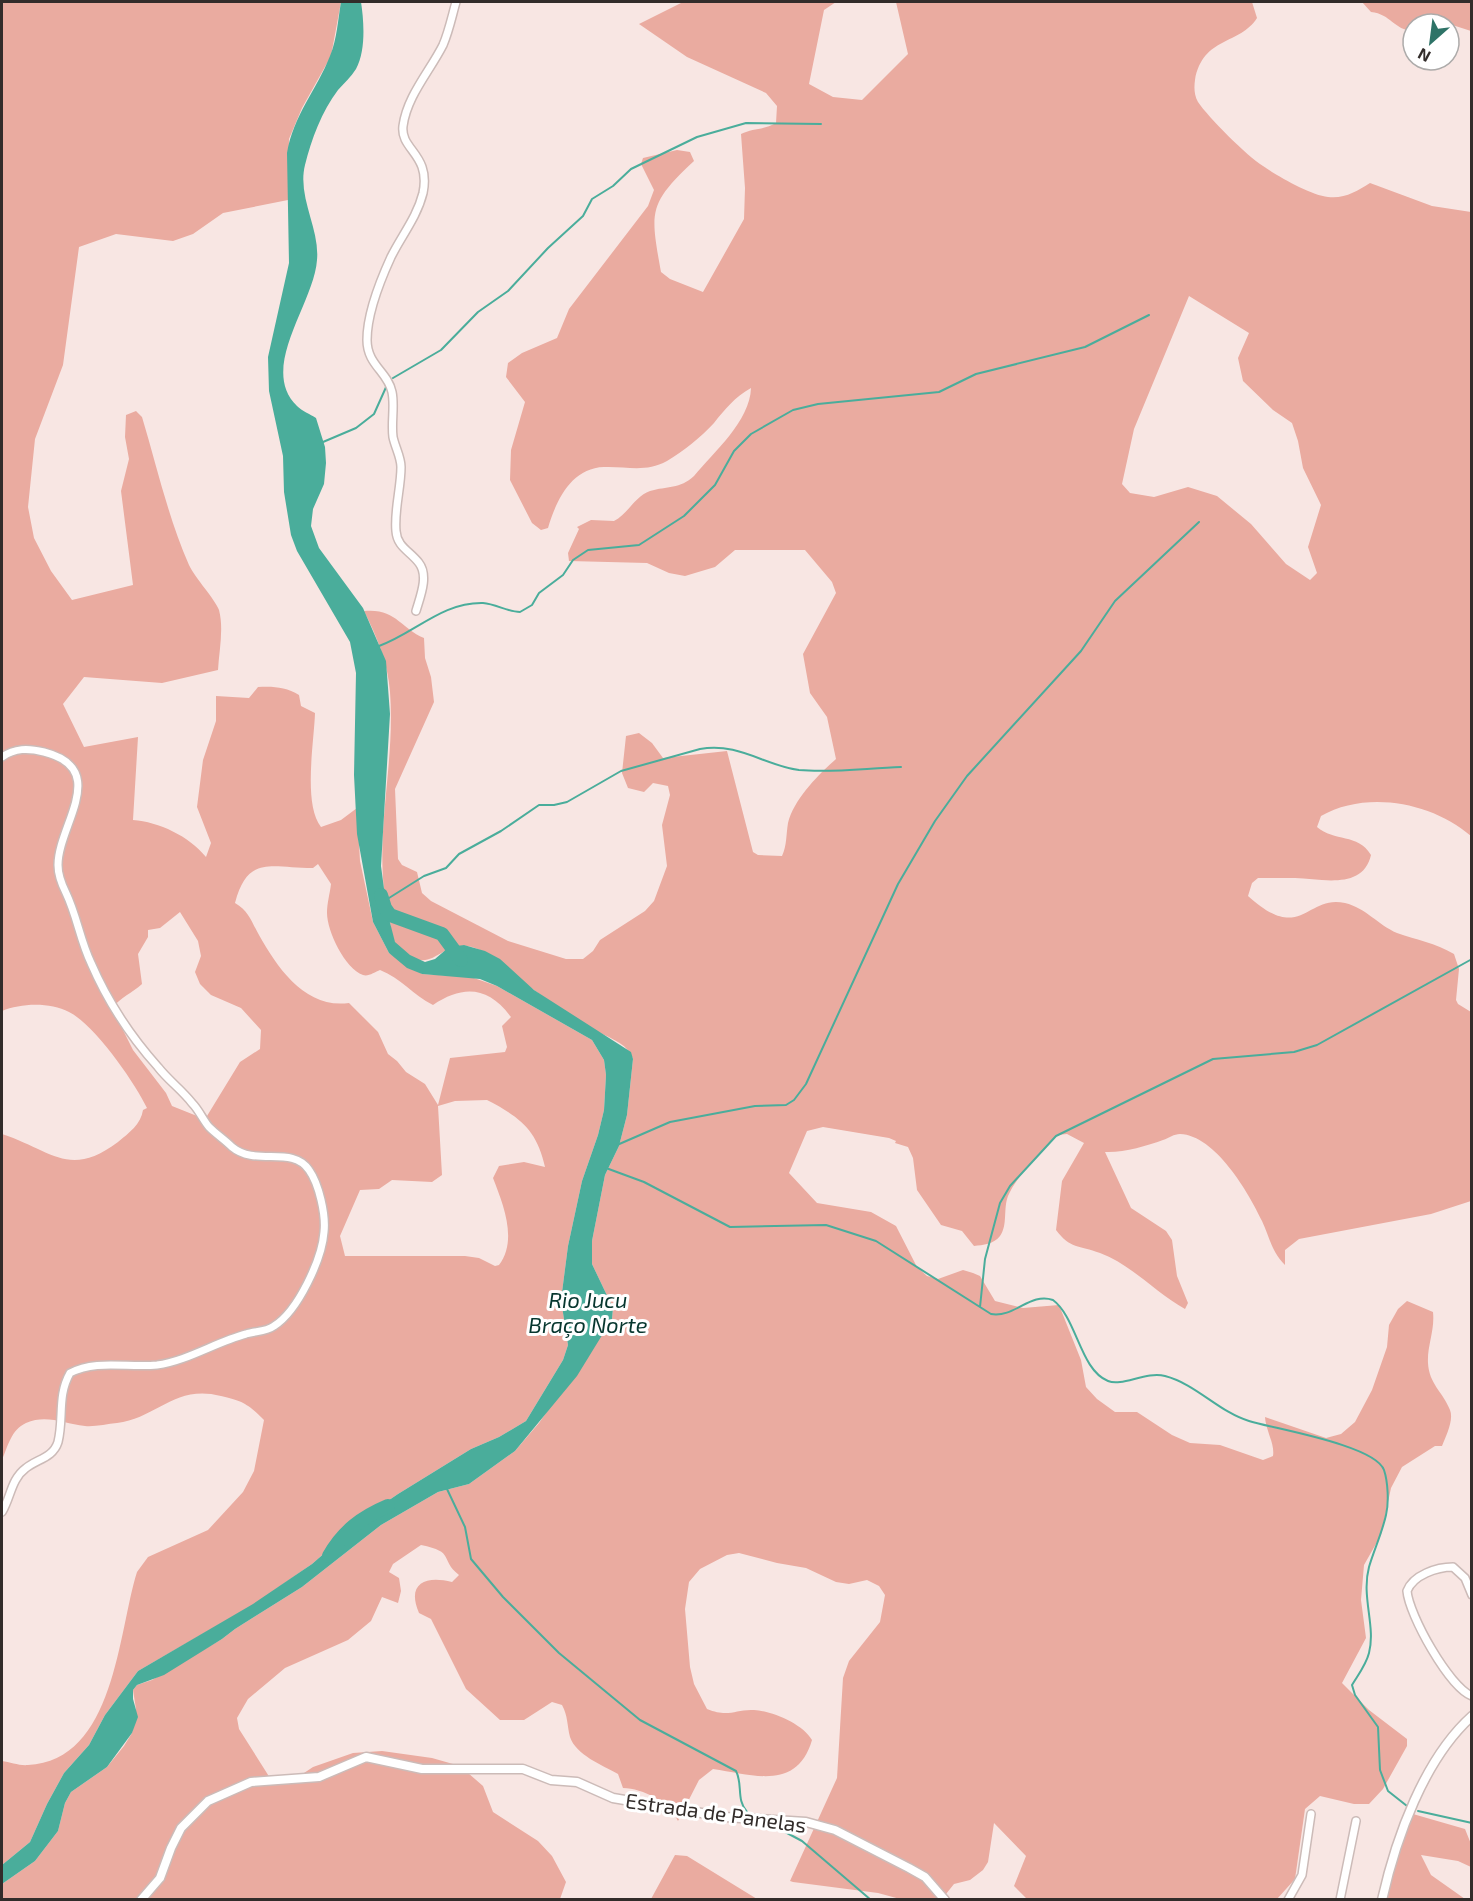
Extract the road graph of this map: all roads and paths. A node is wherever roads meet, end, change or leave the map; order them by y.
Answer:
1 (456, 2) edge
2 (416, 611) dead end
3 (2, 757) edge
4 (2, 1512) edge
5 (1472, 1595) edge
6 (1472, 1696) edge
7 (1472, 1716) edge
8 (1311, 1814) dead end
9 (1356, 1821) dead end
10 (141, 1899) edge
11 (945, 1899) edge
12 (1288, 1899) edge
13 (1340, 1899) edge
14 (1382, 1899) edge

1 - 2 street
3 - 4 street
5 - 6 street
7 - 14 street
8 - 12 street
9 - 13 street
10 - 11 street, Estrada de Panelas

